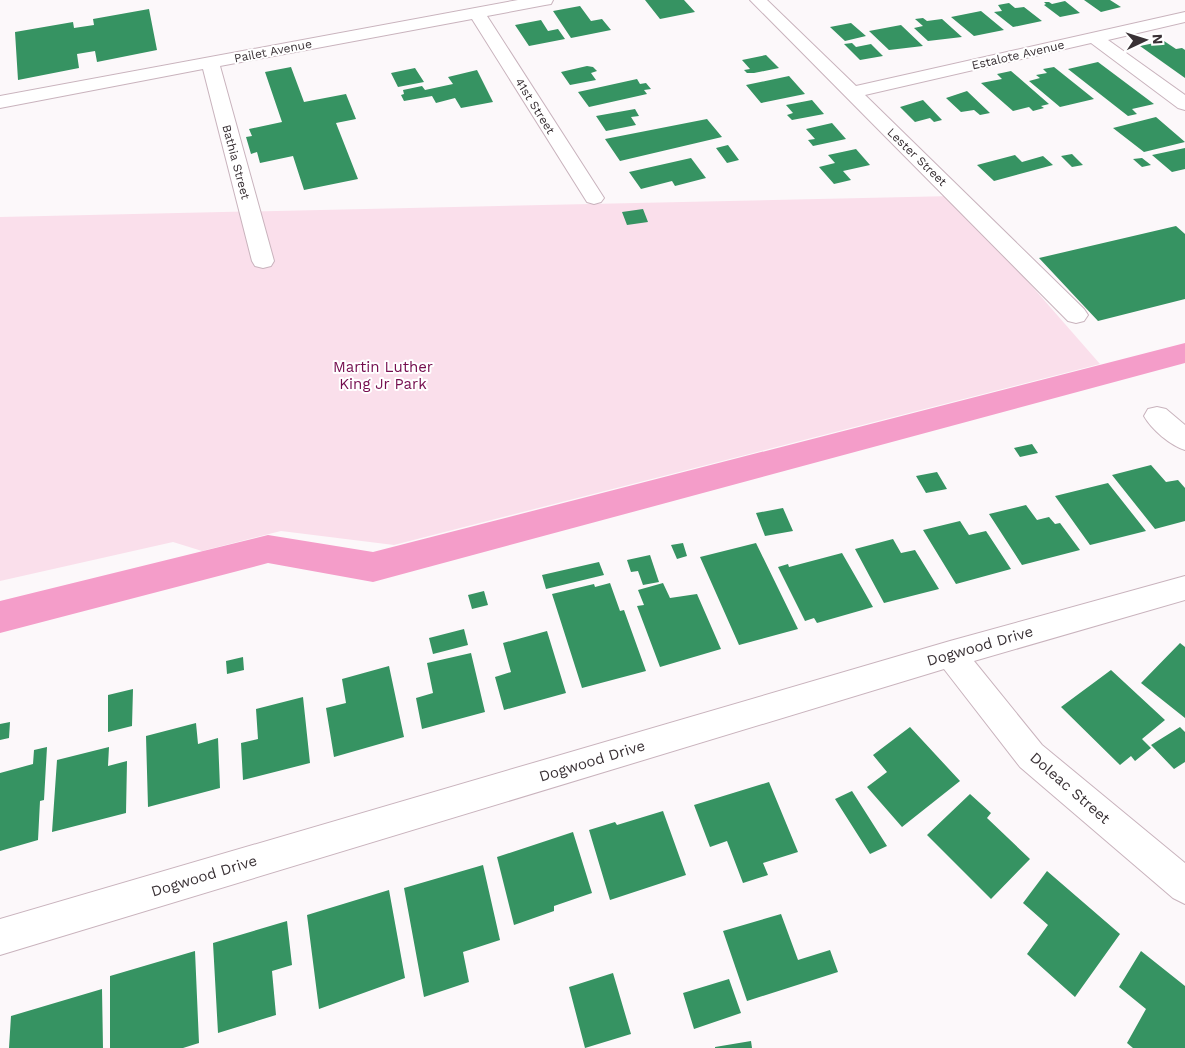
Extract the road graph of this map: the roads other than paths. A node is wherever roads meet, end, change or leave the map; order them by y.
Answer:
1 (546, 0) edge
2 (758, 0) edge
3 (477, 13) junction
4 (1185, 18) edge
5 (1096, 38) junction
6 (210, 63) junction
7 (850, 93) junction
8 (0, 102) edge
9 (1185, 104) edge
10 (594, 198) dead end
11 (263, 261) dead end
12 (1076, 315) dead end
13 (1157, 416) dead end
14 (1185, 440) edge
15 (1185, 588) edge
16 (950, 654) junction
17 (1185, 886) edge
18 (0, 937) edge

1 - 3 street, Pailet Avenue
2 - 7 street, Lester Street
3 - 6 street, Pailet Avenue
3 - 10 street, 41st Street
4 - 5 street, Estalote Avenue
5 - 7 street, Estalote Avenue
5 - 9 street
6 - 8 street, Pailet Avenue
6 - 11 street, Bathia Street
7 - 12 street, Lester Street
13 - 14 street
15 - 16 street, Dogwood Drive
16 - 17 street, Doleac Street
16 - 18 street, Dogwood Drive

